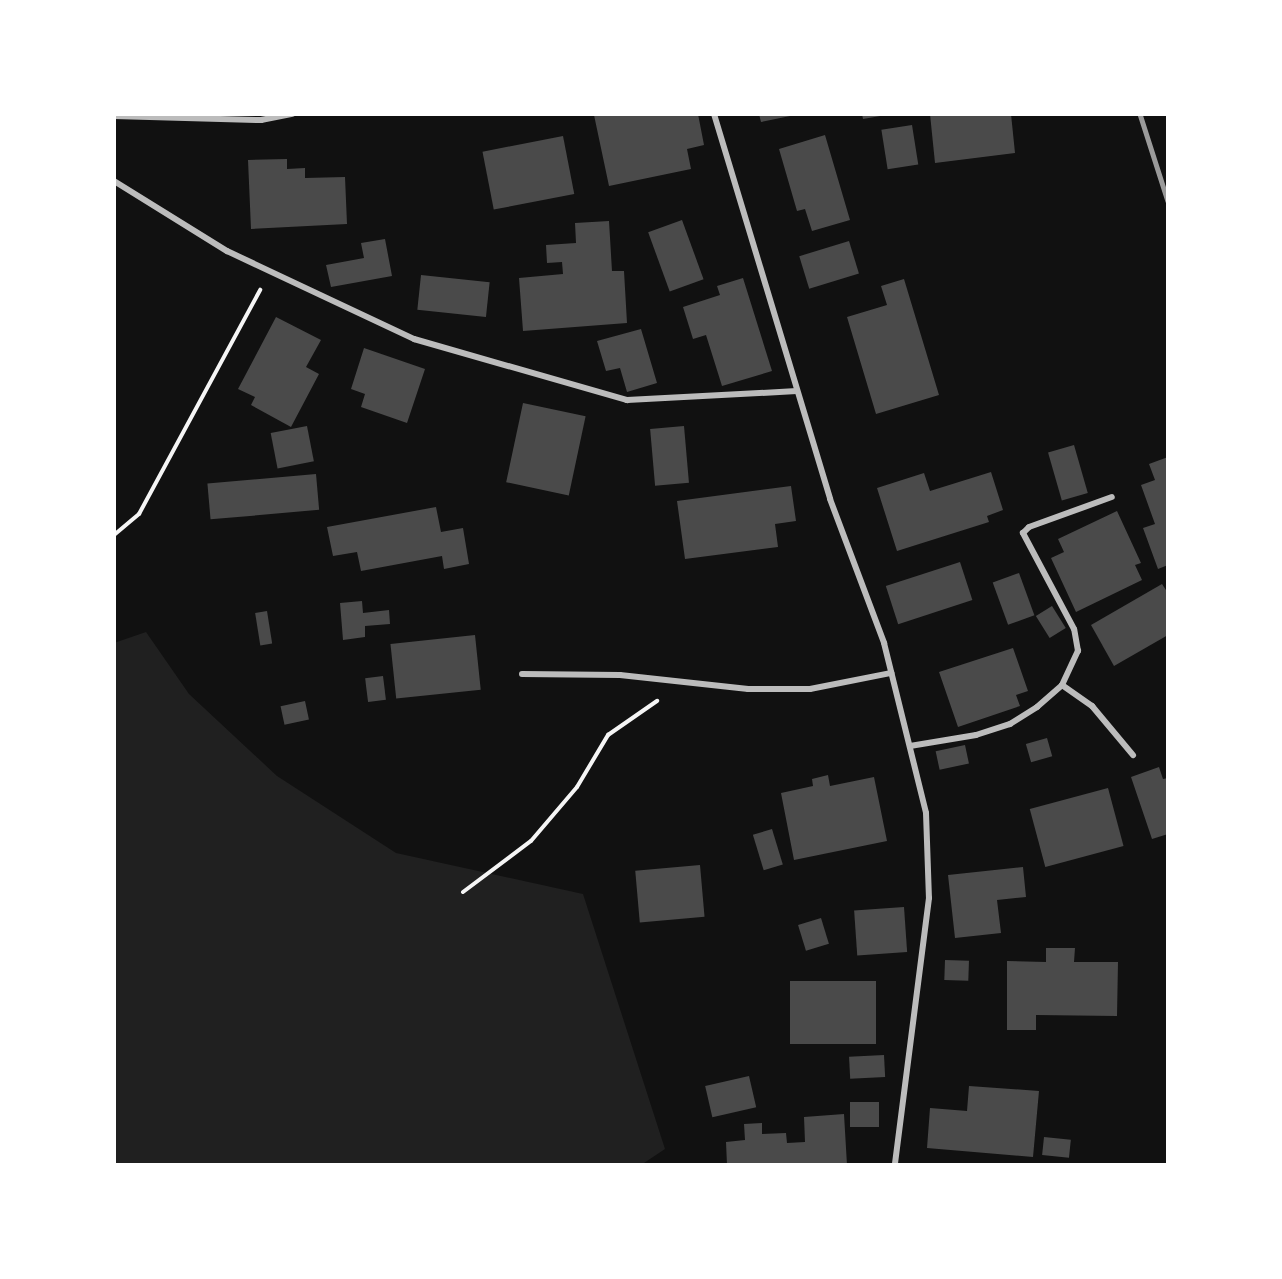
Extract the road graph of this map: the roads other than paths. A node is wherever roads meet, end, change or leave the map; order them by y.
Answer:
1 (292, 114) edge
2 (714, 114) edge
3 (114, 116) edge
4 (114, 181) edge
5 (797, 391) junction
6 (1112, 497) dead end
7 (891, 673) junction
8 (522, 674) dead end
9 (1062, 685) junction
10 (910, 746) junction
11 (1133, 754) dead end
12 (895, 1165) edge

1 - 3 street
2 - 5 street
4 - 5 street
5 - 7 street
6 - 9 street
7 - 8 street
7 - 10 street
9 - 10 street
9 - 11 street
10 - 12 street

